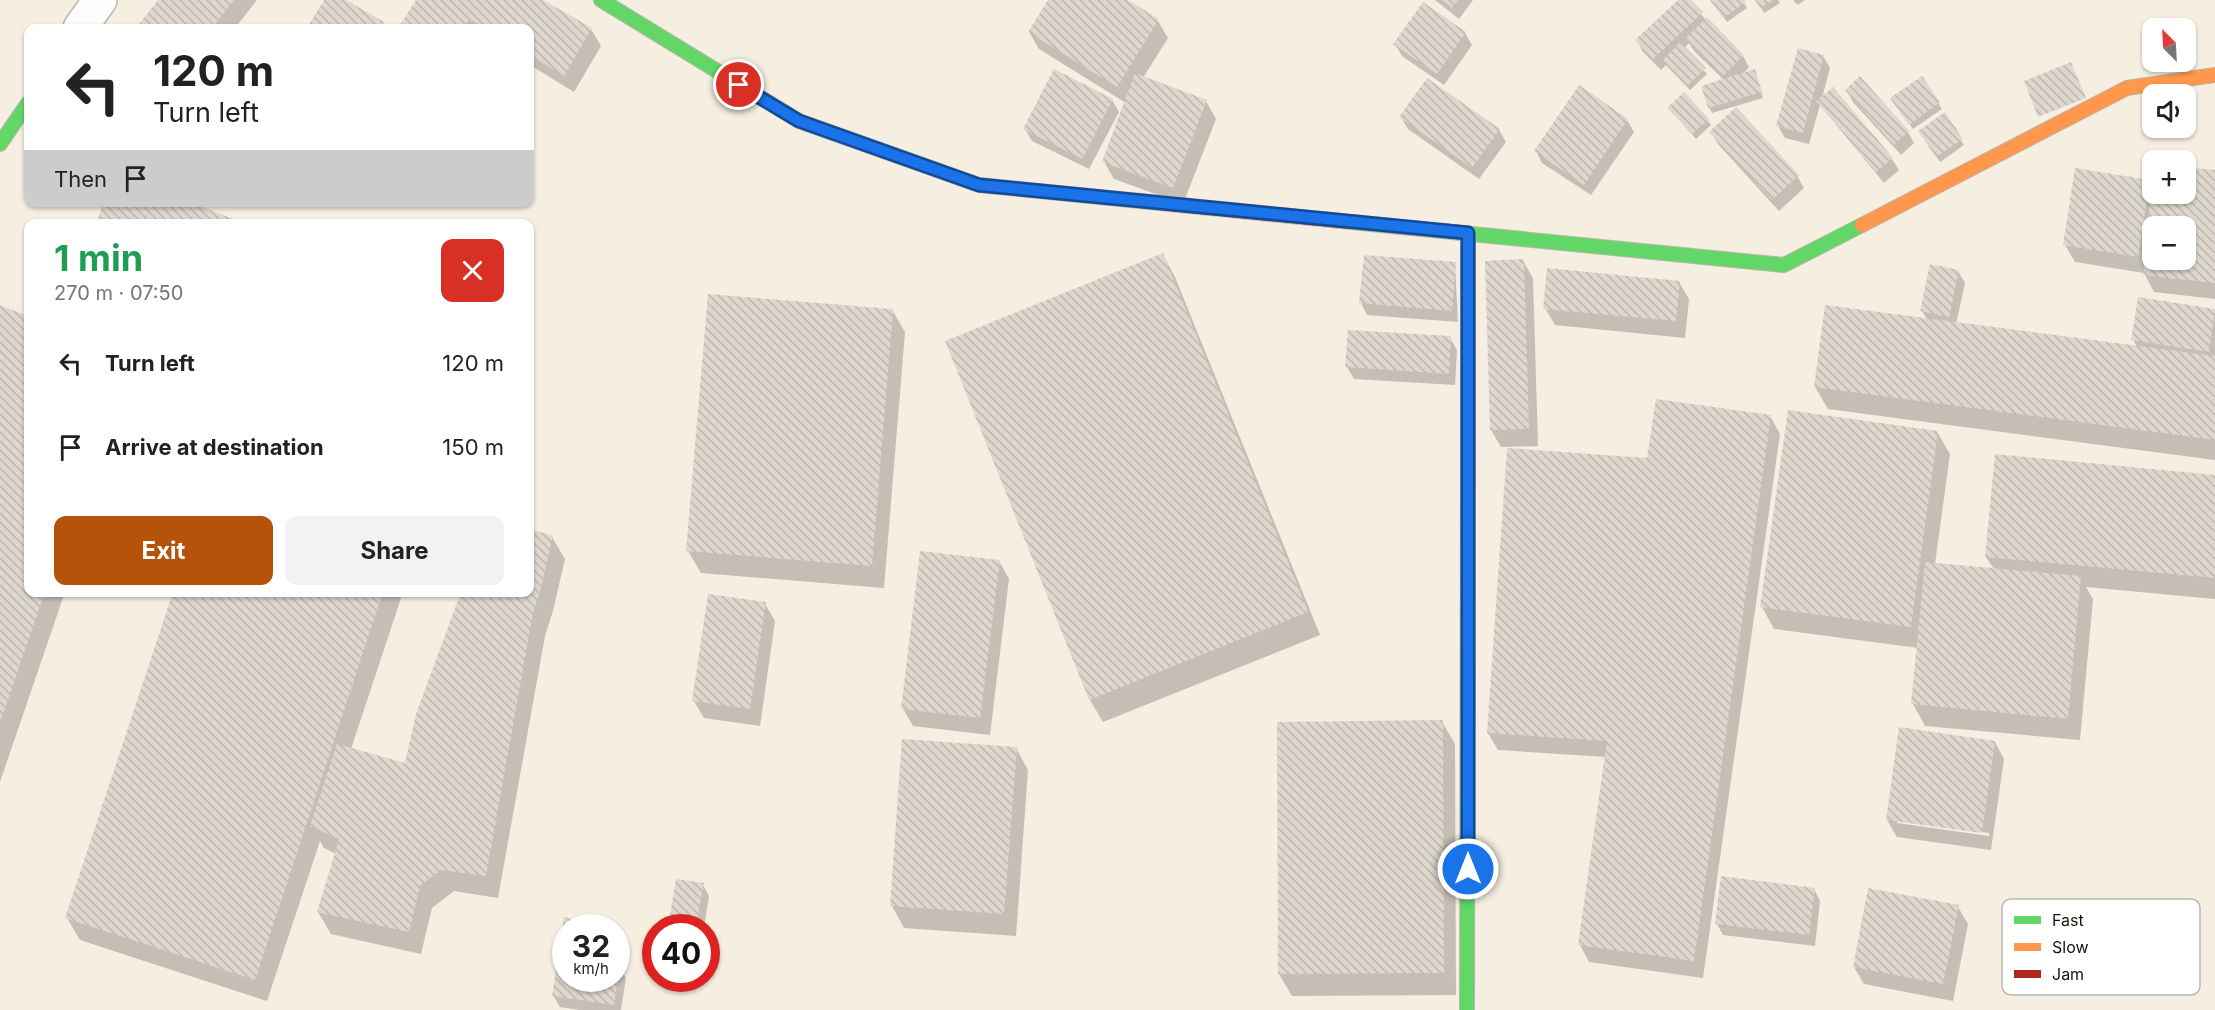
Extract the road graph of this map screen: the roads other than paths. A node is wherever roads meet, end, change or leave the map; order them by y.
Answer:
1 (100, 0) edge
2 (601, 0) edge
3 (83, 24) edge
4 (2215, 75) edge
5 (24, 109) edge
6 (0, 144) edge
7 (1468, 233) junction
8 (1467, 1010) edge

1 - 3 street
2 - 7 street
4 - 7 street
5 - 6 street
7 - 8 street

